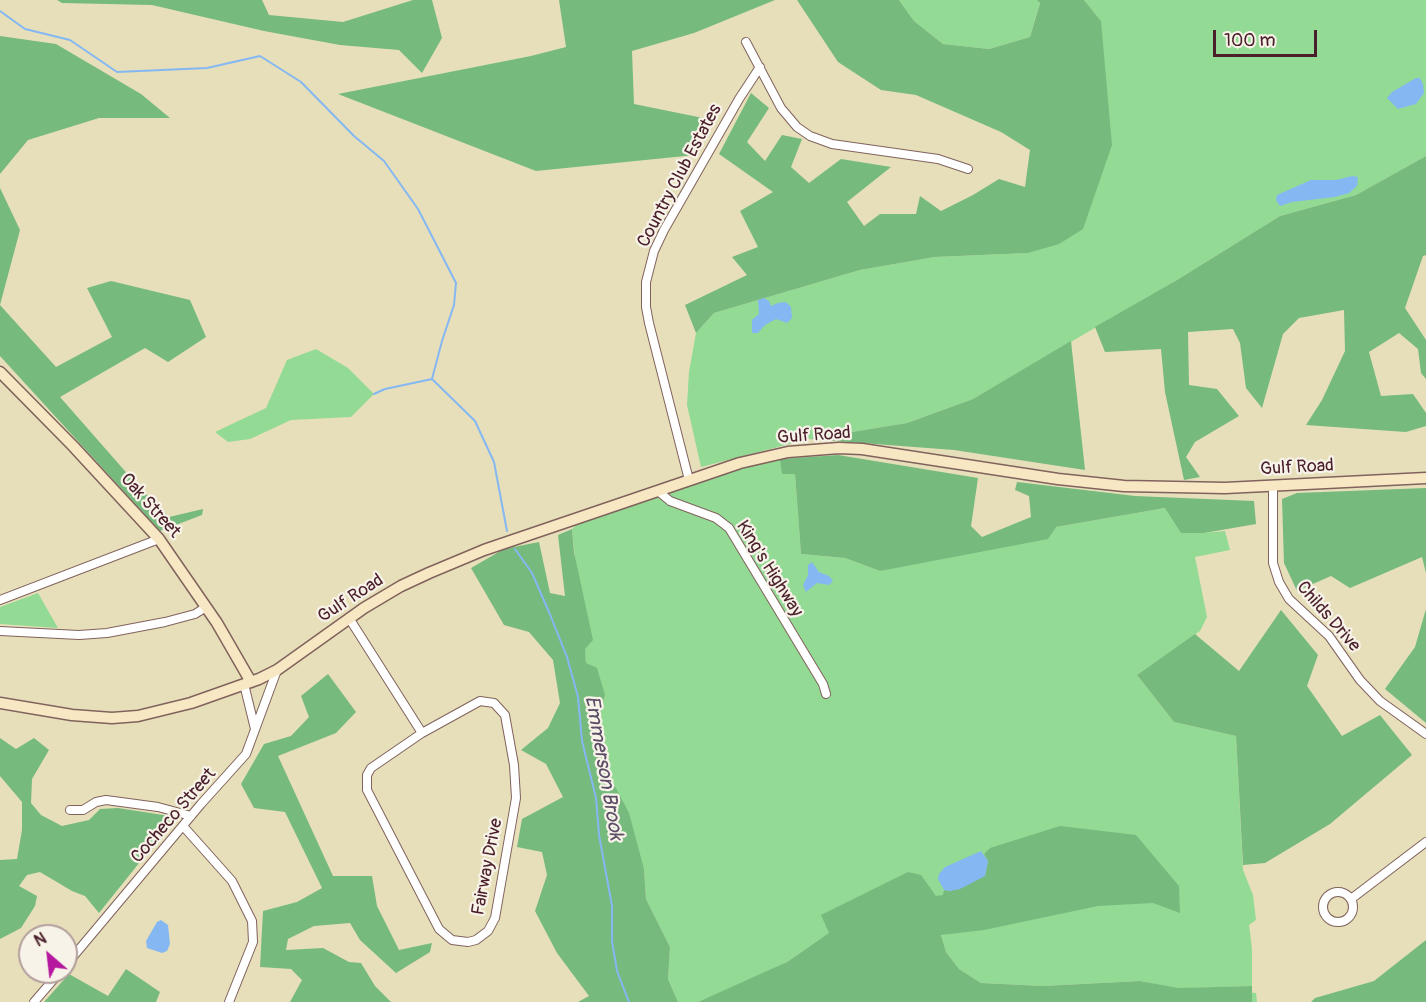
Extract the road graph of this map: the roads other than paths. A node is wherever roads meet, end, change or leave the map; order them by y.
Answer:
1 (746, 42) dead end
2 (760, 67) junction
3 (968, 169) dead end
4 (0, 372) edge
5 (1426, 478) edge
6 (689, 480) junction
7 (1273, 486) junction
8 (658, 491) junction
9 (159, 539) junction
10 (0, 600) edge
11 (206, 607) junction
12 (350, 618) junction
13 (0, 631) edge
14 (277, 670) junction
15 (249, 682) junction
16 (826, 694) dead end
17 (0, 704) edge
18 (255, 731) junction
19 (422, 733) junction
20 (1426, 734) edge
21 (70, 810) dead end
22 (191, 816) junction
23 (183, 825) junction
24 (1426, 842) edge
25 (1351, 899) junction
26 (78, 951) edge
27 (50, 984) edge
28 (34, 1002) edge
29 (229, 1002) edge

1 - 2 street
2 - 3 street
2 - 6 street, Country Club Estates
4 - 9 street, Oak Street
5 - 7 street, Gulf Road
6 - 7 street, Gulf Road
6 - 8 street, Gulf Road
7 - 20 street, Childs Drive
8 - 12 street, Gulf Road
8 - 16 street, King's Highway
9 - 10 street
9 - 11 street, Oak Street
11 - 13 street
11 - 15 street, Oak Street
12 - 14 street, Gulf Road
12 - 19 street
14 - 15 street, Gulf Road
14 - 18 street, Cocheco Street
15 - 17 street, Gulf Road
15 - 18 street
18 - 22 street, Cocheco Street
19 - 19 street, Fairway Drive
21 - 22 street
22 - 23 street, Cocheco Street
23 - 26 street, Cocheco Street
23 - 29 street
24 - 25 street
25 - 25 street
27 - 28 street

